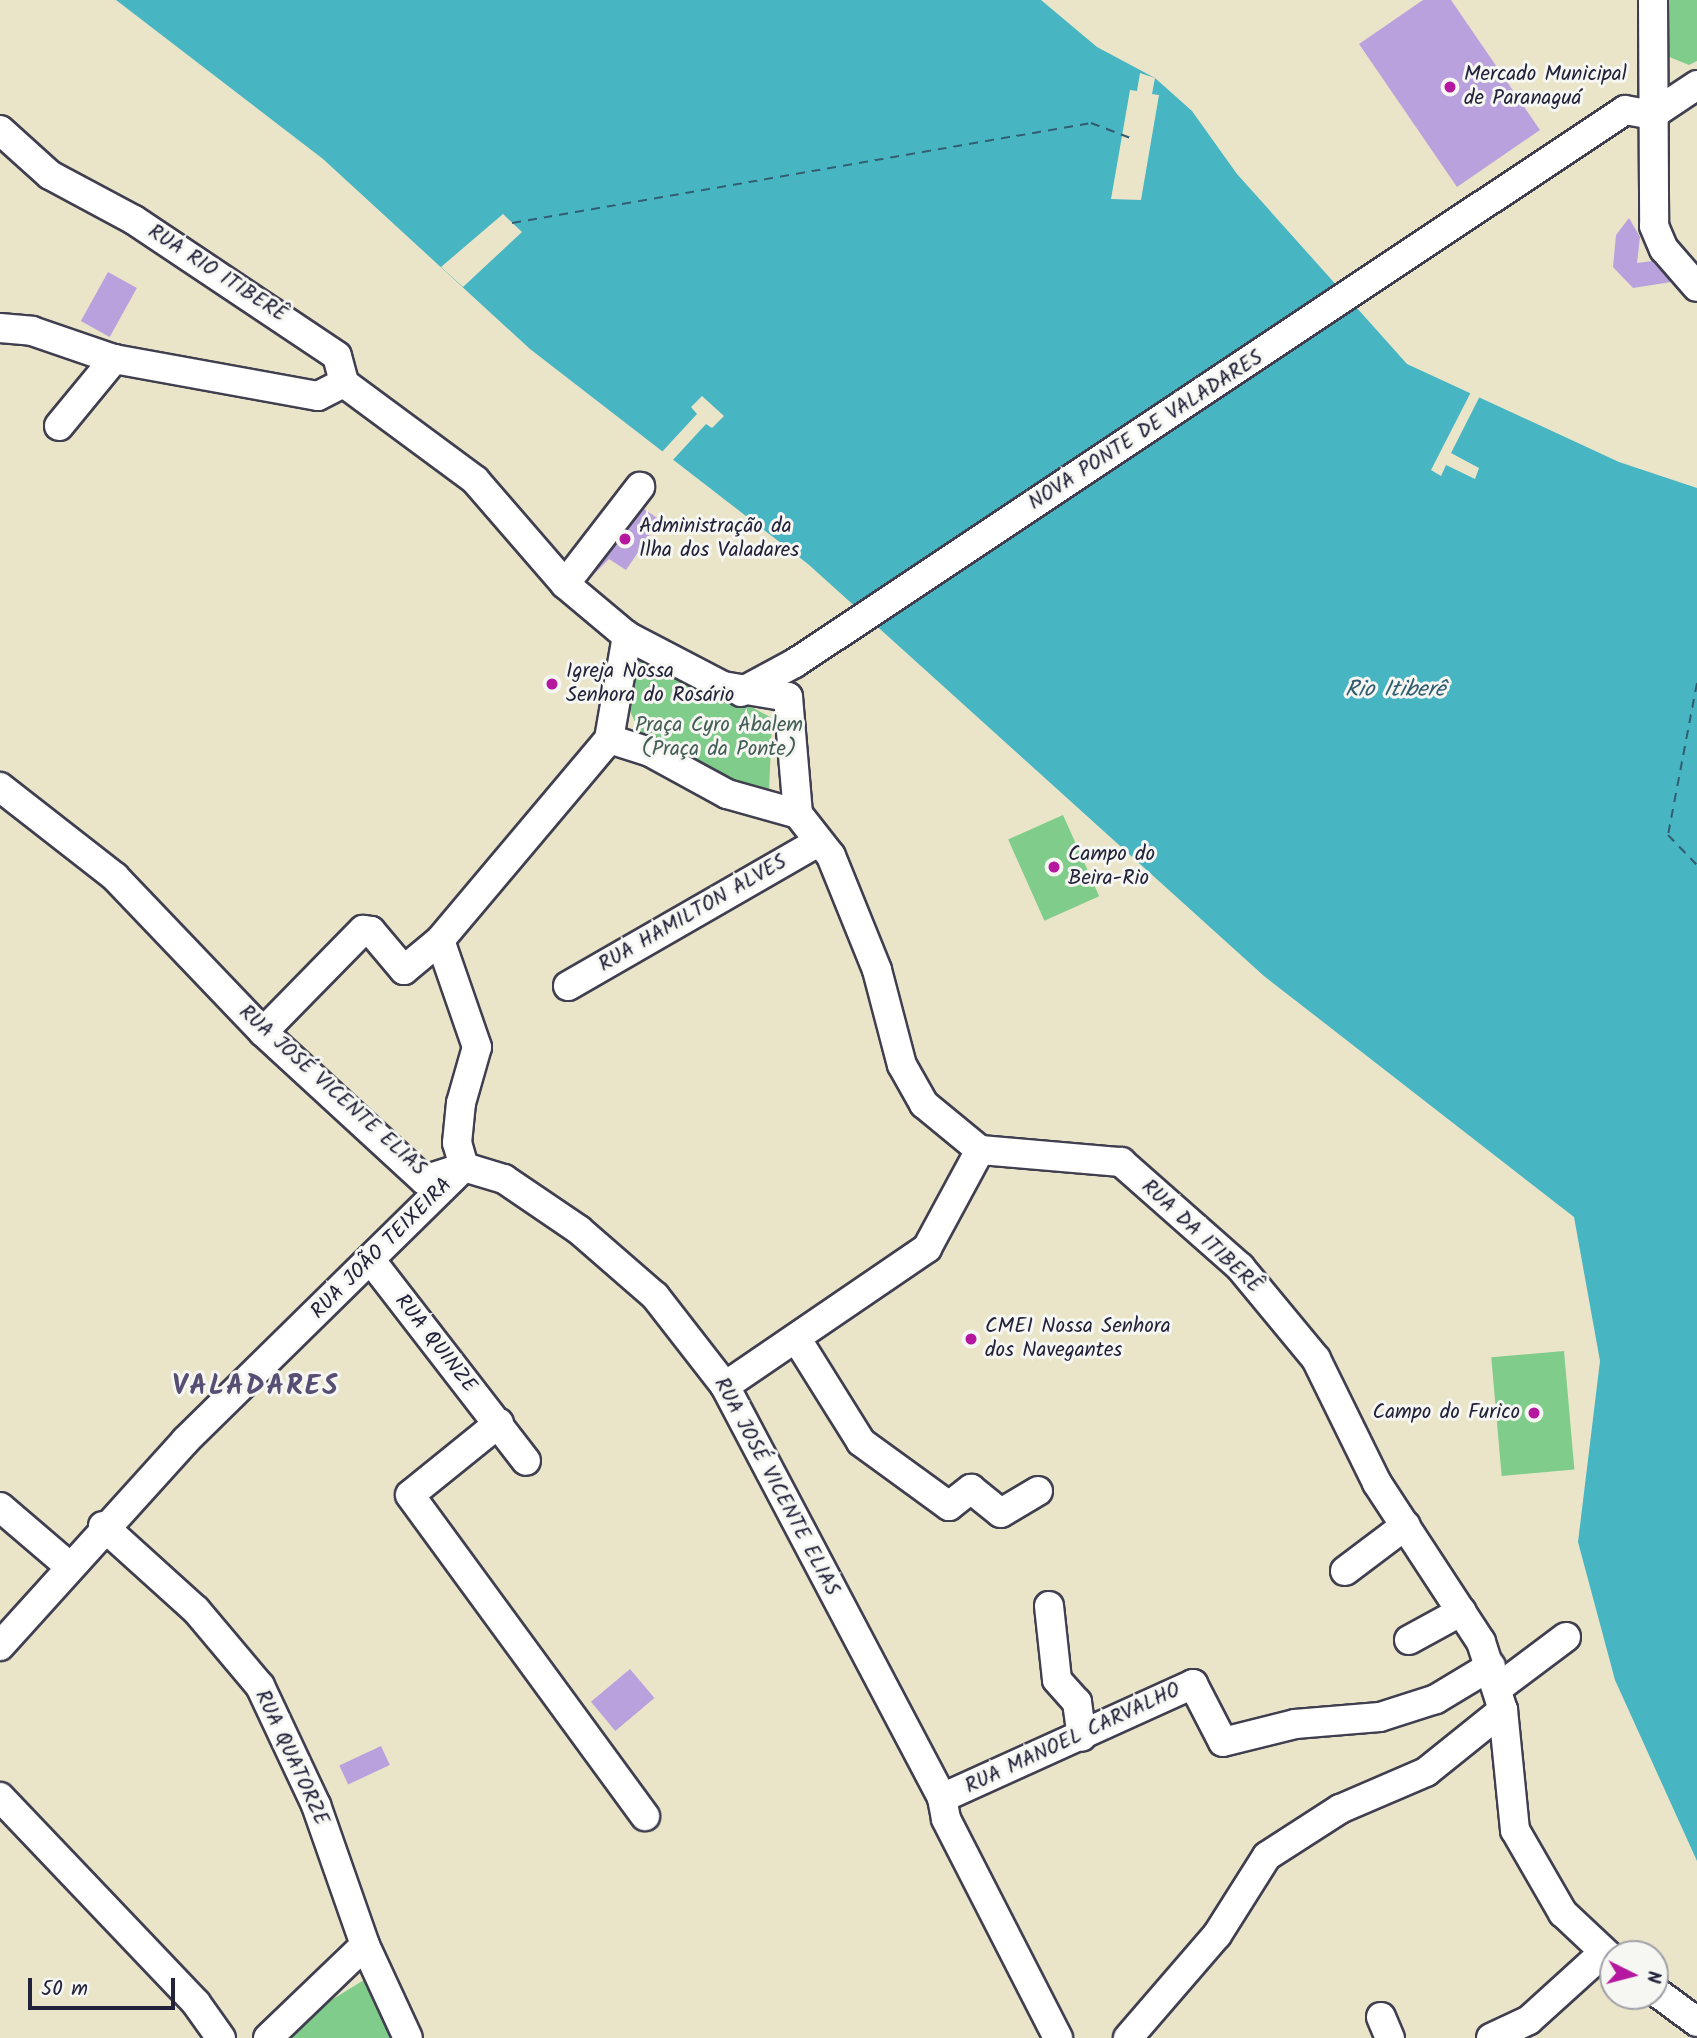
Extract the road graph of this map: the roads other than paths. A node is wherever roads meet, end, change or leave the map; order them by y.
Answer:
1 (1653, 0) edge
2 (1697, 85) edge
3 (1652, 115) junction
4 (0, 130) edge
5 (1697, 287) edge
6 (0, 328) edge
7 (114, 359) junction
8 (344, 383) junction
9 (60, 426) dead end
10 (640, 487) dead end
11 (565, 584) junction
12 (626, 636) junction
13 (741, 692) junction
14 (609, 739) junction
15 (0, 788) edge
16 (798, 814) junction
17 (818, 842) junction
18 (440, 940) junction
19 (568, 986) dead end
20 (263, 1032) junction
21 (979, 1150) junction
22 (464, 1167) junction
23 (373, 1263) junction
24 (798, 1341) junction
25 (725, 1386) junction
26 (499, 1423) junction
27 (526, 1461) dead end
28 (1038, 1491) dead end
29 (0, 1507) edge
30 (1406, 1525) junction
31 (103, 1526) junction
32 (68, 1565) junction
33 (1345, 1571) dead end
34 (1049, 1606) dead end
35 (1462, 1611) junction
36 (1566, 1637) dead end
37 (1409, 1640) dead end
38 (0, 1646) edge
39 (1497, 1688) junction
40 (1082, 1737) junction
41 (0, 1797) edge
42 (942, 1798) junction
43 (645, 1816) dead end
44 (365, 1945) junction
45 (1599, 1947) edge
46 (1599, 1963) edge
47 (1669, 2001) edge
48 (1697, 2022) edge
49 (221, 2038) edge
50 (268, 2038) edge
51 (408, 2038) edge
52 (1058, 2038) edge
53 (1128, 2038) edge
54 (1490, 2038) edge

1 - 3 street
2 - 3 street
3 - 5 street
3 - 13 street, NOVA PONTE DE VALADARES
4 - 8 street, RUA RIO ITIBERÊ
6 - 7 street
7 - 8 street
7 - 9 street
8 - 11 street, RUA RIO ITIBERÊ
10 - 11 street
11 - 12 street, RUA RIO ITIBERÊ
12 - 13 street, RUA RIO ITIBERÊ
12 - 14 street
13 - 16 street, RUA RIO ITIBERÊ
14 - 16 street
14 - 18 street
15 - 20 street, RUA JOSÉ VICENTE ELIAS
16 - 17 street
17 - 19 street, RUA HAMILTON ALVES
17 - 21 street
18 - 20 street
18 - 22 street, RUA JOÃO TEIXEIRA
20 - 22 street, RUA JOSÉ VICENTE ELIAS
21 - 24 street
21 - 30 street, RUA DA ITIBERÊ
22 - 23 street, RUA JOÃO TEIXEIRA
22 - 25 street, RUA JOSÉ VICENTE ELIAS
23 - 26 street, RUA QUINZE
23 - 31 street, RUA JOÃO TEIXEIRA
24 - 25 street
24 - 28 street
25 - 42 street, RUA JOSÉ VICENTE ELIAS
26 - 27 street, RUA QUINZE
26 - 43 street
29 - 32 street
30 - 33 street
30 - 35 street, RUA DA ITIBERÊ
31 - 32 street, RUA JOÃO TEIXEIRA
31 - 44 street, RUA QUATORZE
32 - 38 street, RUA JOÃO TEIXEIRA
34 - 40 street
35 - 37 street
35 - 39 street, RUA DA ITIBERÊ
36 - 39 street
39 - 40 street, RUA MANOEL CARVALHO
39 - 45 street, RUA DA ITIBERÊ
39 - 53 street
40 - 42 street, RUA MANOEL CARVALHO
41 - 49 street
42 - 52 street, RUA JOSÉ VICENTE ELIAS
44 - 50 street
44 - 51 street, RUA QUATORZE
46 - 54 street
47 - 48 street

